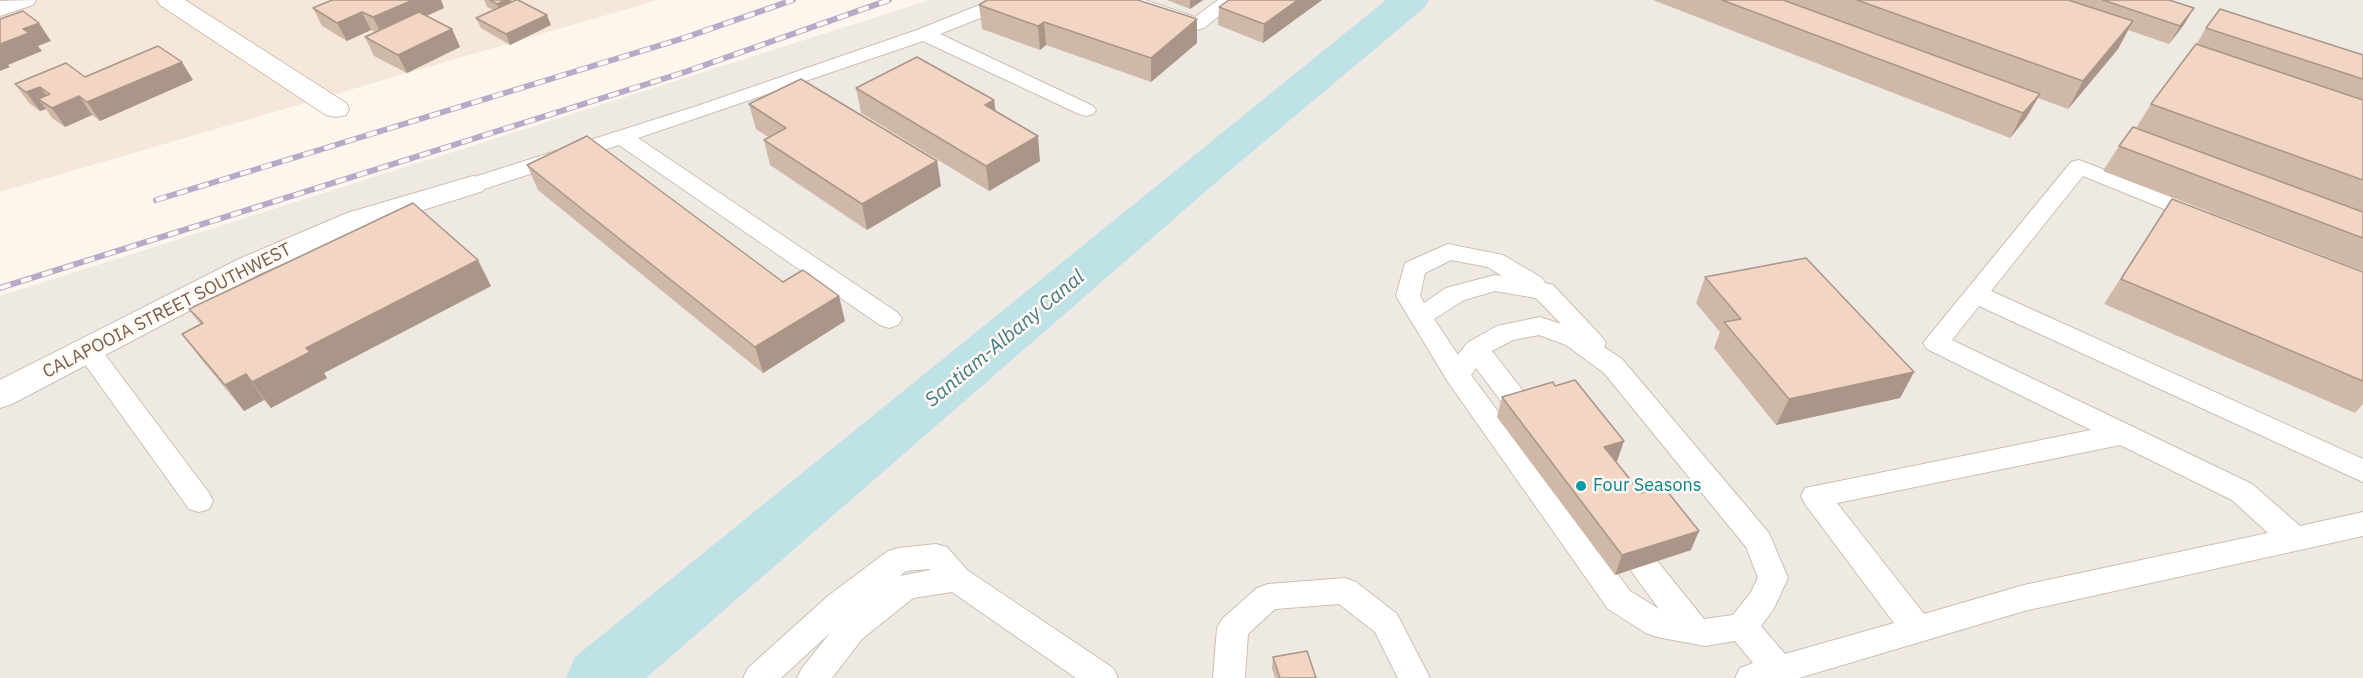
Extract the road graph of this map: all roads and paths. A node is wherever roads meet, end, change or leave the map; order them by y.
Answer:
1 (24, 0) edge
2 (169, 0) edge
3 (1008, 0) edge
4 (1127, 0) edge
5 (1230, 0) edge
6 (0, 9) edge
7 (924, 34) junction
8 (336, 109) dead end
9 (1086, 110) dead end
10 (622, 137) junction
11 (473, 185) joint
12 (2221, 223) edge
13 (1544, 291) junction
14 (1975, 294) junction
15 (1420, 317) junction
16 (889, 319) dead end
17 (1476, 349) junction
18 (88, 350) junction
19 (1613, 366) junction
20 (1457, 375) junction
21 (0, 395) edge
22 (2123, 434) junction
23 (1549, 443) edge
24 (2363, 471) edge
25 (199, 501) dead end
26 (1607, 519) edge
27 (2363, 524) edge
28 (2295, 539) junction
29 (956, 579) junction
30 (1742, 627) junction
31 (1917, 629) junction
32 (1695, 632) junction
33 (1765, 674) edge
34 (759, 678) edge
35 (813, 678) edge
36 (1102, 678) edge
37 (1229, 678) edge
38 (1414, 678) edge

1 - 6 street
2 - 8 street
3 - 7 lane
4 - 5 lane
7 - 9 lane
7 - 10 lane
10 - 11 lane
10 - 16 lane
11 - 18 street, CALAPOOIA STREET SOUTHWEST
12 - 14 lane
13 - 15 lane
13 - 15 lane
13 - 19 lane
14 - 22 lane
14 - 24 lane
15 - 20 lane
17 - 19 lane
17 - 20 lane
17 - 23 lane
18 - 21 street, CALAPOOIA STREET SOUTHWEST
18 - 25 lane
19 - 30 lane
20 - 32 lane
22 - 28 lane
22 - 31 lane
26 - 32 lane
27 - 28 lane
28 - 31 lane
29 - 34 lane
29 - 35 lane
29 - 36 lane
30 - 32 lane
30 - 33 lane
31 - 33 lane
37 - 38 lane

